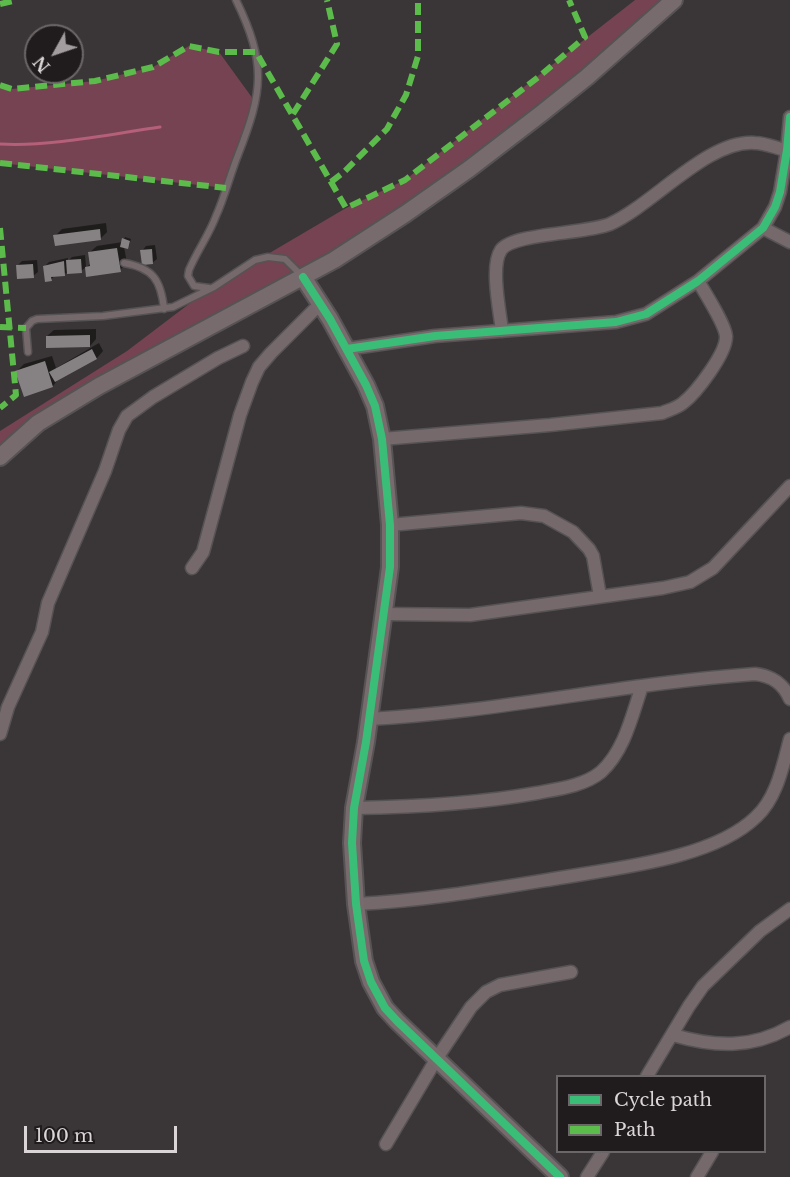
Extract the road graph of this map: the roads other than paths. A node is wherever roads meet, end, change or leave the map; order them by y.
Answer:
1 (236, 0) edge
2 (674, 0) edge
3 (790, 117) edge
4 (789, 151) edge
5 (763, 228) junction
6 (790, 242) edge
7 (124, 262) dead end
8 (303, 277) junction
9 (698, 281) junction
10 (210, 288) junction
11 (320, 304) junction
12 (164, 309) junction
13 (502, 331) junction
14 (243, 346) dead end
15 (347, 349) junction
16 (28, 352) dead end
17 (382, 439) junction
18 (0, 457) edge
19 (790, 486) edge
20 (390, 525) junction
21 (192, 568) dead end
22 (600, 596) junction
23 (384, 614) junction
24 (642, 686) junction
25 (789, 691) edge
26 (369, 719) junction
27 (0, 734) edge
28 (790, 739) edge
29 (354, 808) junction
30 (356, 904) junction
31 (790, 909) edge
32 (571, 972) dead end
33 (790, 1027) edge
34 (673, 1035) junction
35 (437, 1058) junction
36 (648, 1075) edge
37 (386, 1144) dead end
38 (602, 1153) edge
39 (711, 1153) edge
40 (560, 1177) edge
41 (587, 1177) edge
42 (697, 1177) edge

1 - 10 lane
2 - 8 street
3 - 4 street
4 - 5 street
4 - 13 street
5 - 6 street
5 - 9 street
7 - 12 lane
8 - 10 lane
8 - 11 street
8 - 18 street
9 - 13 street
9 - 17 street
10 - 12 lane
11 - 15 street
11 - 21 street
12 - 16 lane
13 - 15 street
14 - 27 street
15 - 17 street
17 - 20 street
19 - 22 street
20 - 22 street
20 - 23 street
22 - 23 street
23 - 26 street
24 - 25 street
24 - 26 street
24 - 29 street
26 - 29 street
28 - 30 street
29 - 30 street
30 - 35 street
31 - 34 street
32 - 35 street
33 - 34 street
34 - 36 street
35 - 37 street
35 - 40 street
38 - 41 street
39 - 42 street

